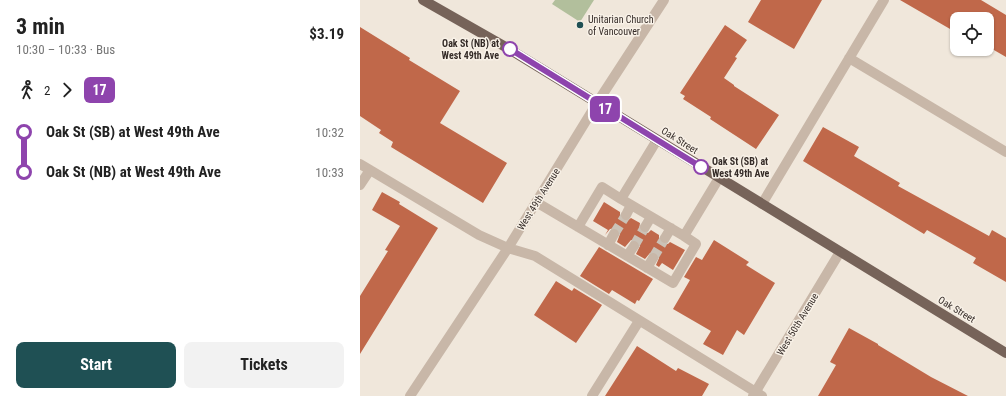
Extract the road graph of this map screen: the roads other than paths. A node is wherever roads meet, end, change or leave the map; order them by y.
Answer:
1 (423, 0) edge
2 (664, 0) edge
3 (884, 0) edge
4 (849, 58) junction
5 (597, 103) junction
6 (657, 140) junction
7 (1006, 152) edge
8 (360, 164) edge
9 (370, 170) junction
10 (719, 178) junction
11 (360, 185) edge
12 (621, 199) junction
13 (536, 202) junction
14 (762, 204) junction
15 (631, 205) junction
16 (626, 215) tunnel mouth
17 (651, 217) junction
18 (578, 227) junction
19 (645, 227) tunnel mouth
20 (671, 228) junction
21 (614, 234) tunnel mouth
22 (684, 236) junction
23 (665, 238) tunnel mouth
24 (608, 245) junction
25 (634, 246) tunnel mouth
26 (508, 248) junction
27 (840, 252) junction
28 (627, 256) junction
29 (653, 258) tunnel mouth
30 (647, 268) junction
31 (639, 321) junction
32 (1006, 353) edge
33 (757, 395) edge
34 (410, 396) edge
35 (592, 396) edge

1 - 5 main road, Oak Street
2 - 5 street, West 49th Avenue
3 - 4 street
4 - 7 street
4 - 14 street
5 - 6 main road, Oak Street
5 - 13 street, West 49th Avenue
6 - 10 main road, Oak Street
6 - 12 street
8 - 9 street
9 - 11 street
9 - 26 street
10 - 14 main road, Oak Street
10 - 22 street
12 - 15 street
12 - 18 street
13 - 18 street
13 - 26 street, West 49th Avenue
14 - 27 main road, Oak Street
15 - 16 street
15 - 17 street
17 - 19 street
17 - 20 street
18 - 24 street
20 - 22 street
20 - 23 street
21 - 24 street
22 - 30 street
24 - 28 street
25 - 28 street
26 - 31 street
26 - 34 street, West 49th Avenue
27 - 32 main road, Oak Street
27 - 33 street, West 50th Avenue
28 - 30 street
29 - 30 street
31 - 33 street
31 - 35 street

